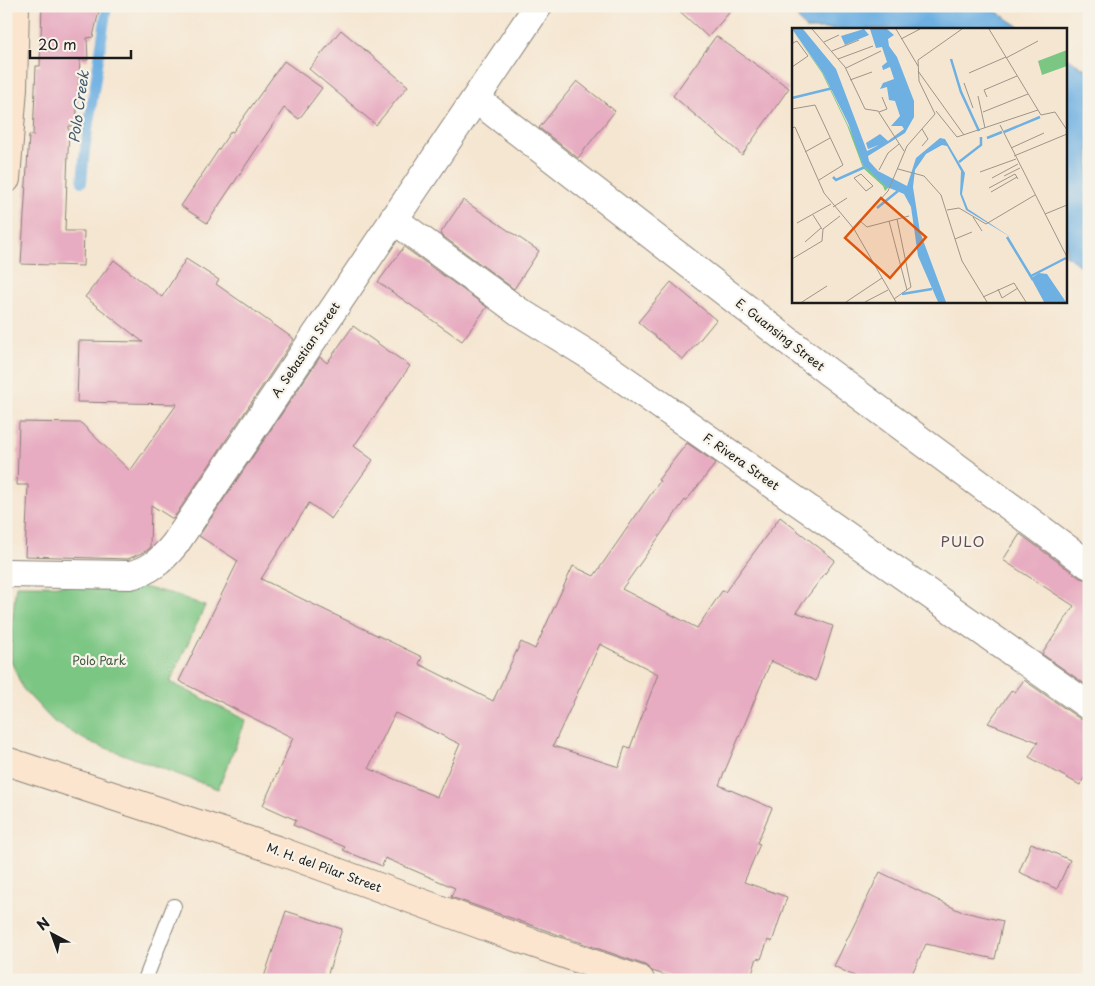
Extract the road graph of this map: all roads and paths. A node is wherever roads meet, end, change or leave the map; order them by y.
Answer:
1 (15, 6) edge
2 (538, 6) edge
3 (476, 99) junction
4 (6, 179) edge
5 (393, 219) junction
6 (1089, 565) edge
7 (6, 573) edge
8 (1089, 706) edge
9 (6, 761) edge
10 (174, 906) dead end
11 (145, 980) edge
12 (640, 980) edge

1 - 4 main road
2 - 3 street, A. Sebastian Street
3 - 5 street, A. Sebastian Street
3 - 6 street, E. Guansing Street
5 - 7 street, A. Sebastian Street
5 - 8 street, F. Rivera Street
9 - 12 main road, M. H. del Pilar Street
10 - 11 lane

